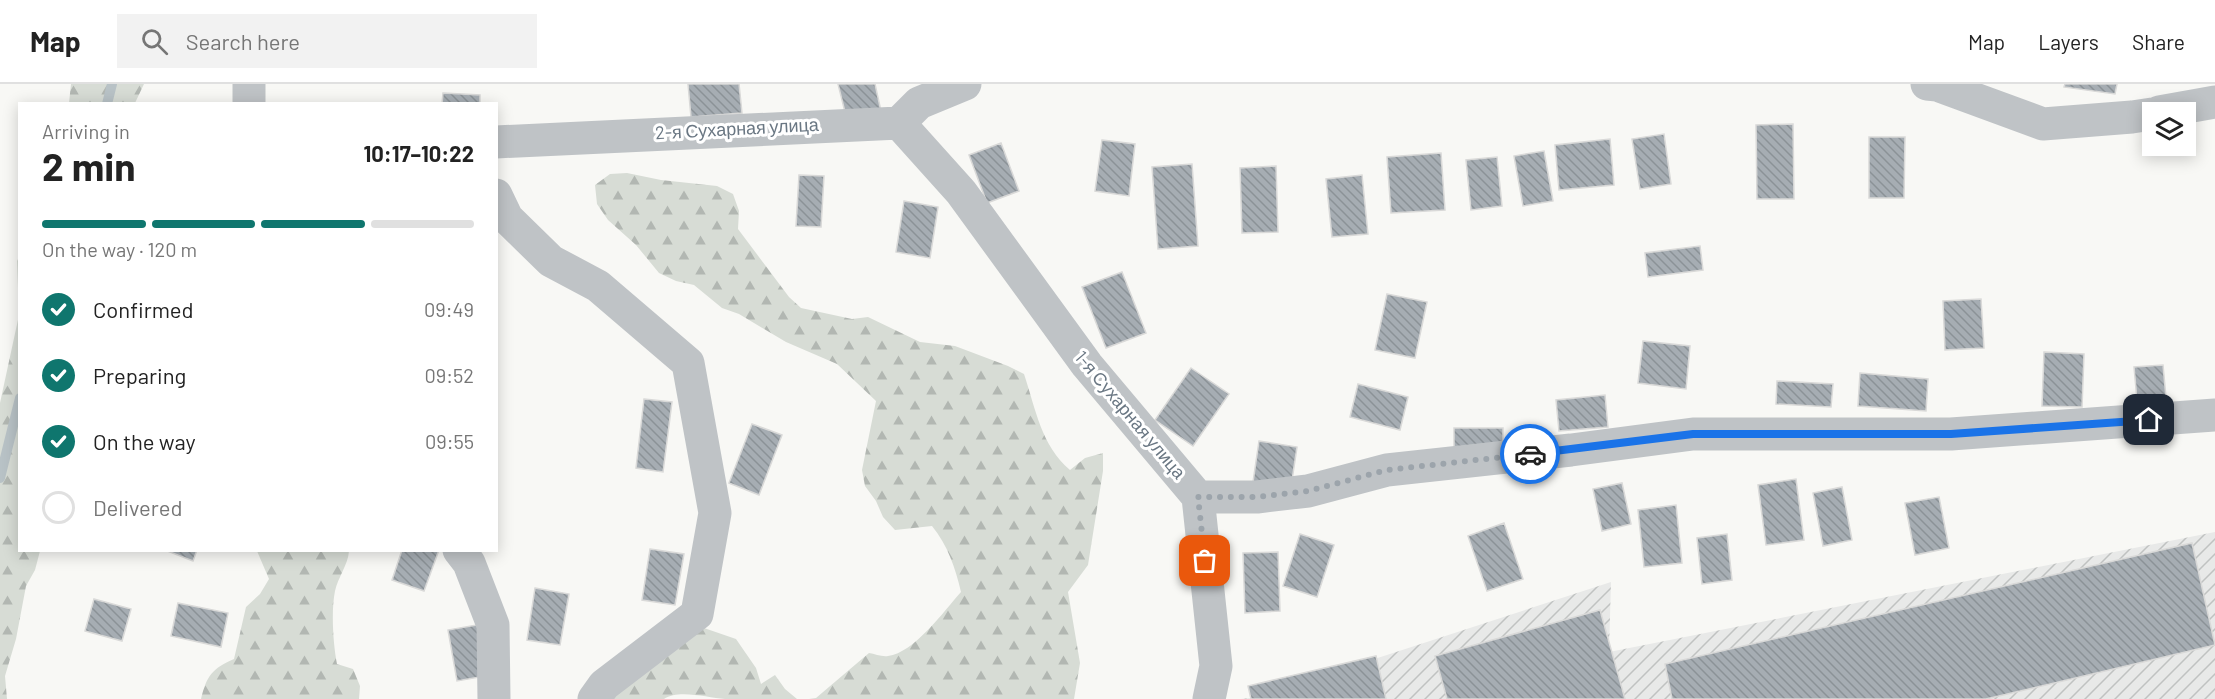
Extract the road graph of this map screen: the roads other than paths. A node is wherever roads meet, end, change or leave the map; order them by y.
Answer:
1 (249, 84) edge
2 (965, 84) edge
3 (1927, 84) edge
4 (249, 102) edge
5 (2215, 102) edge
6 (2196, 105) edge
7 (2142, 116) edge
8 (899, 123) junction
9 (498, 142) edge
10 (498, 199) edge
11 (2215, 415) edge
12 (1198, 497) junction
13 (461, 552) edge
14 (494, 699) edge
15 (594, 699) edge
16 (1209, 699) edge

1 - 4 street
2 - 8 street
3 - 7 street
5 - 6 street
8 - 9 street, 2-я Сухарная улица
8 - 12 street, 1-я Сухарная улица
10 - 15 street
11 - 12 street, 1-я Сухарная улица
12 - 16 street
13 - 14 street

